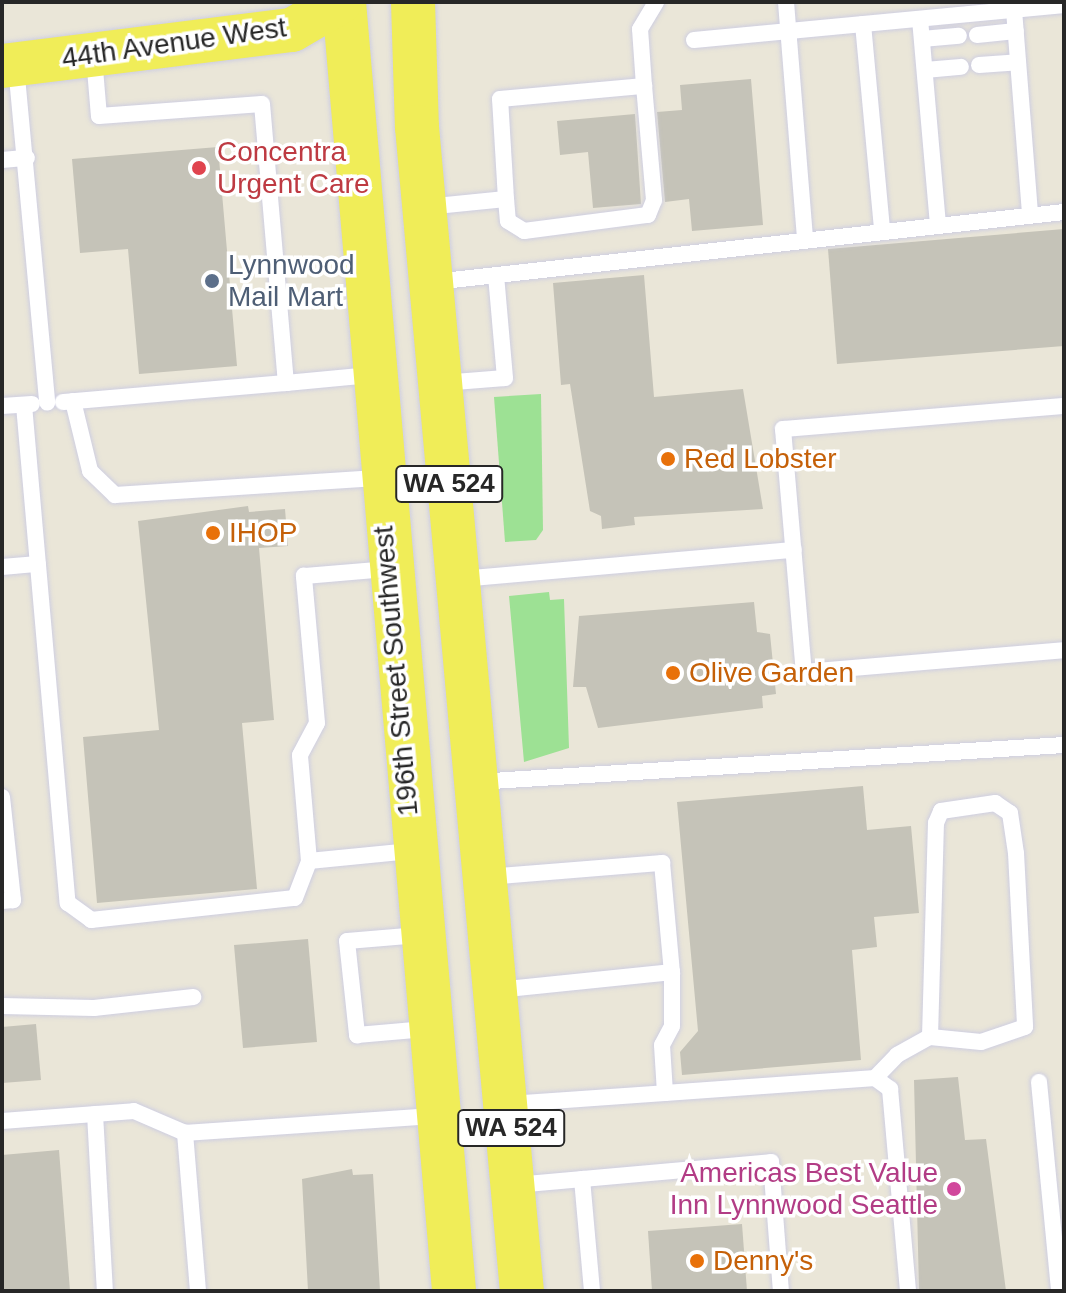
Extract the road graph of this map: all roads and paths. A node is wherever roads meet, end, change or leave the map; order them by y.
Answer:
1 (342, 2) edge
2 (413, 2) edge
3 (656, 2) edge
4 (786, 2) edge
5 (1064, 5) edge
6 (1014, 10) junction
7 (920, 19) junction
8 (863, 24) junction
9 (788, 31) junction
10 (1016, 31) junction
11 (977, 35) dead end
12 (959, 36) dead end
13 (922, 39) junction
14 (694, 40) dead end
15 (94, 57) junction
16 (1018, 62) junction
17 (9, 65) edge
18 (925, 70) junction
19 (644, 86) junction
20 (27, 158) junction
21 (2, 160) edge
22 (506, 199) junction
23 (425, 208) junction
24 (1064, 212) edge
25 (1030, 215) junction
26 (938, 225) junction
27 (882, 228) junction
28 (805, 236) junction
29 (496, 276) junction
30 (432, 282) junction
31 (371, 375) junction
32 (286, 383) junction
33 (440, 383) junction
34 (73, 401) junction
35 (47, 403) junction
36 (24, 405) junction
37 (2, 406) edge
38 (1064, 406) edge
39 (380, 478) junction
40 (794, 550) junction
41 (38, 564) junction
42 (2, 567) edge
43 (387, 569) junction
44 (457, 579) junction
45 (1064, 650) edge
46 (1064, 745) edge
47 (474, 782) junction
48 (2, 797) edge
49 (411, 851) junction
50 (309, 861) junction
51 (482, 878) junction
52 (2, 901) edge
53 (419, 935) junction
54 (672, 972) junction
55 (492, 991) junction
56 (193, 997) dead end
57 (2, 1006) edge
58 (426, 1029) junction
59 (930, 1037) junction
60 (875, 1078) junction
61 (1039, 1082) dead end
62 (665, 1093) junction
63 (509, 1104) junction
64 (95, 1114) junction
65 (442, 1115) junction
66 (2, 1121) edge
67 (185, 1133) junction
68 (582, 1179) junction
69 (515, 1185) junction
70 (105, 1291) edge
71 (198, 1291) edge
72 (454, 1291) edge
73 (522, 1291) edge
74 (592, 1291) edge
75 (781, 1291) edge
76 (908, 1291) edge
77 (1059, 1291) edge

1 - 15 main road, 44th Avenue West
1 - 31 main road, 196th Street Southwest / WA 524
2 - 23 main road, WA 524
3 - 19 lane
4 - 9 lane
5 - 6 lane
6 - 7 lane
6 - 10 lane
7 - 8 lane
7 - 13 lane
8 - 9 lane
8 - 27 lane
9 - 14 lane
9 - 28 lane
10 - 11 lane
10 - 16 lane
12 - 13 lane
13 - 18 lane
15 - 17 main road, 44th Avenue West
15 - 32 lane
16 - 18 lane
16 - 25 lane
17 - 20 lane
18 - 26 lane
19 - 22 lane
19 - 22 lane
20 - 21 lane
20 - 35 lane
22 - 23 lane
23 - 30 main road, WA 524
24 - 25 lane
25 - 26 lane
26 - 27 lane
27 - 28 lane
28 - 29 lane
29 - 30 lane
29 - 33 lane
30 - 33 main road, WA 524
31 - 32 lane
31 - 39 main road, 196th Street Southwest / WA 524
32 - 34 lane
33 - 44 main road, WA 524
34 - 35 lane
34 - 39 lane
35 - 36 lane
36 - 37 lane
36 - 41 lane
38 - 40 lane
39 - 43 main road, 196th Street Southwest / WA 524
40 - 44 lane
40 - 45 lane
41 - 42 lane
41 - 50 lane
43 - 49 main road, 196th Street Southwest / WA 524
43 - 50 lane
44 - 47 main road, WA 524
46 - 47 lane
47 - 51 main road, WA 524
48 - 52 lane
49 - 50 lane
49 - 53 main road, 196th Street Southwest / WA 524
51 - 54 lane
51 - 55 main road, WA 524
53 - 58 main road, 196th Street Southwest / WA 524
53 - 58 lane
54 - 55 lane
54 - 62 lane
55 - 63 main road, WA 524
56 - 57 lane
58 - 65 main road, 196th Street Southwest / WA 524
59 - 59 lane
59 - 60 lane
60 - 62 lane
60 - 76 lane
61 - 77 lane
62 - 63 lane
63 - 69 main road, WA 524
64 - 66 lane
64 - 67 lane
64 - 70 lane
65 - 67 lane
65 - 72 main road, 196th Street Southwest / WA 524
67 - 71 lane
68 - 69 lane
68 - 74 lane
68 - 75 lane
69 - 73 main road, WA 524

